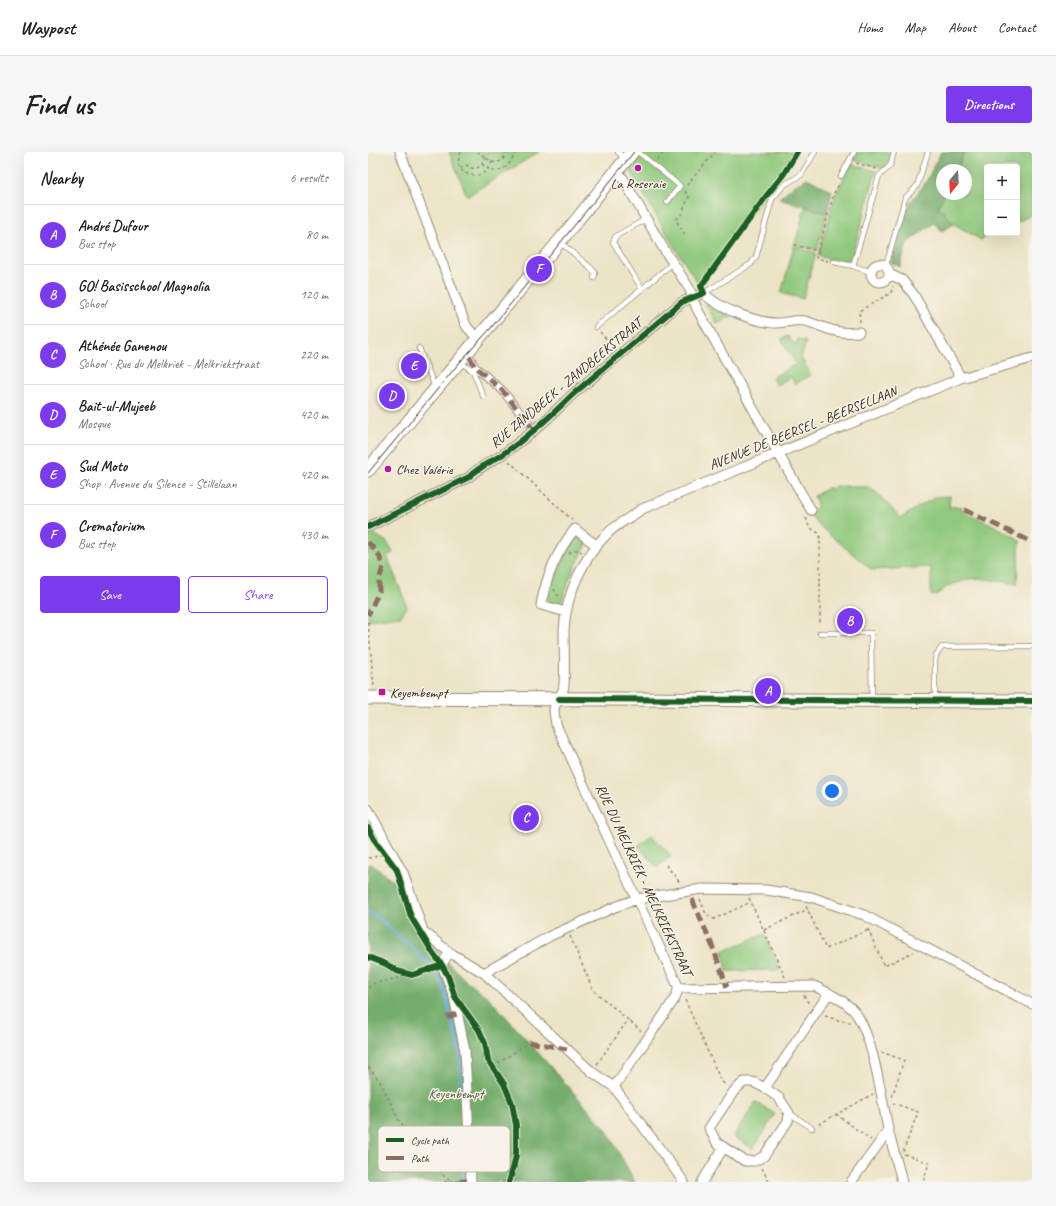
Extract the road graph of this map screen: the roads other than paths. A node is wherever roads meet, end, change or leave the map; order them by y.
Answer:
1 (400, 152) edge
2 (638, 152) edge
3 (815, 152) edge
4 (854, 152) edge
5 (894, 152) edge
6 (928, 152) edge
7 (625, 154) edge
8 (616, 172) junction
9 (841, 176) road end
10 (667, 202) dead end
11 (646, 219) junction
12 (559, 241) junction
13 (834, 262) road end
14 (673, 263) junction
15 (885, 265) junction
16 (853, 266) junction
17 (872, 272) junction
18 (892, 275) junction
19 (594, 278) dead end
20 (642, 289) junction
21 (704, 293) junction
22 (692, 297) junction
23 (596, 327) road end
24 (859, 332) road end
25 (478, 339) junction
26 (419, 348) dead end
27 (1032, 358) edge
28 (464, 359) junction
29 (961, 378) junction
30 (435, 389) junction
31 (483, 396) dead end
32 (534, 430) junction
33 (778, 453) junction
34 (368, 470) edge
35 (811, 510) dead end
36 (368, 527) edge
37 (597, 546) junction
38 (566, 612) junction
39 (820, 633) road end
40 (1032, 646) edge
41 (371, 694) edge
42 (559, 699) junction
43 (872, 700) junction
44 (935, 701) junction
45 (1032, 701) edge
46 (368, 809) edge
47 (637, 899) junction
48 (449, 952) junction
49 (484, 973) junction
50 (679, 988) junction
51 (829, 993) junction
52 (1032, 1004) edge
53 (614, 1088) junction
54 (765, 1088) junction
55 (789, 1113) junction
56 (468, 1126) edge
57 (812, 1128) road end
58 (888, 1131) junction
59 (878, 1145) junction
60 (724, 1148) junction
61 (898, 1152) junction
62 (471, 1172) edge
63 (471, 1182) edge
64 (684, 1182) edge
65 (702, 1182) edge
66 (851, 1182) edge
67 (902, 1182) edge

1 - 25 street
2 - 10 lane
3 - 21 lane
4 - 9 lane
5 - 16 lane
6 - 15 lane
7 - 8 main road
8 - 11 street
8 - 12 main road
11 - 14 street
11 - 20 lane
12 - 19 lane
12 - 25 main road
13 - 16 lane
14 - 20 lane
14 - 22 street
15 - 17 street
15 - 18 street
16 - 17 lane
17 - 18 street
18 - 29 street
20 - 23 lane
21 - 22 street, RUE ZANDBEEK - ZANDBEEKSTRAAT
21 - 24 street
22 - 32 street, RUE ZANDBEEK - ZANDBEEKSTRAAT
22 - 33 street
25 - 28 main road
26 - 30 lane
27 - 29 street, AVENUE DE BEERSEL - BEERSELLAAN
28 - 30 main road
28 - 31 lane
28 - 32 street
29 - 33 street, AVENUE DE BEERSEL - BEERSELLAAN
30 - 34 main road
32 - 36 street, RUE ZANDBEEK - ZANDBEEKSTRAAT
33 - 35 street
33 - 37 street, AVENUE DE BEERSEL - BEERSELLAAN
37 - 38 street, AVENUE DE BEERSEL - BEERSELLAAN
37 - 38 street
38 - 42 street, AVENUE DE BEERSEL - BEERSELLAAN
39 - 43 lane
40 - 44 lane
41 - 42 main road
42 - 43 main road
42 - 47 street, RUE DU MELKRIEK - MELKRIEKSTRAAT
43 - 44 main road
44 - 45 main road
46 - 48 street
47 - 49 street
47 - 50 street, RUE DU MELKRIEK - MELKRIEKSTRAAT
47 - 52 street
48 - 49 street
48 - 56 street
49 - 53 street
50 - 51 street
50 - 53 street, RUE DU MELKRIEK - MELKRIEKSTRAAT
51 - 54 street
51 - 58 street
53 - 64 street
54 - 55 street
54 - 60 street
55 - 57 lane
55 - 60 street
58 - 59 street
58 - 61 street
59 - 61 street
59 - 66 street
60 - 65 street
61 - 67 street
62 - 63 street

